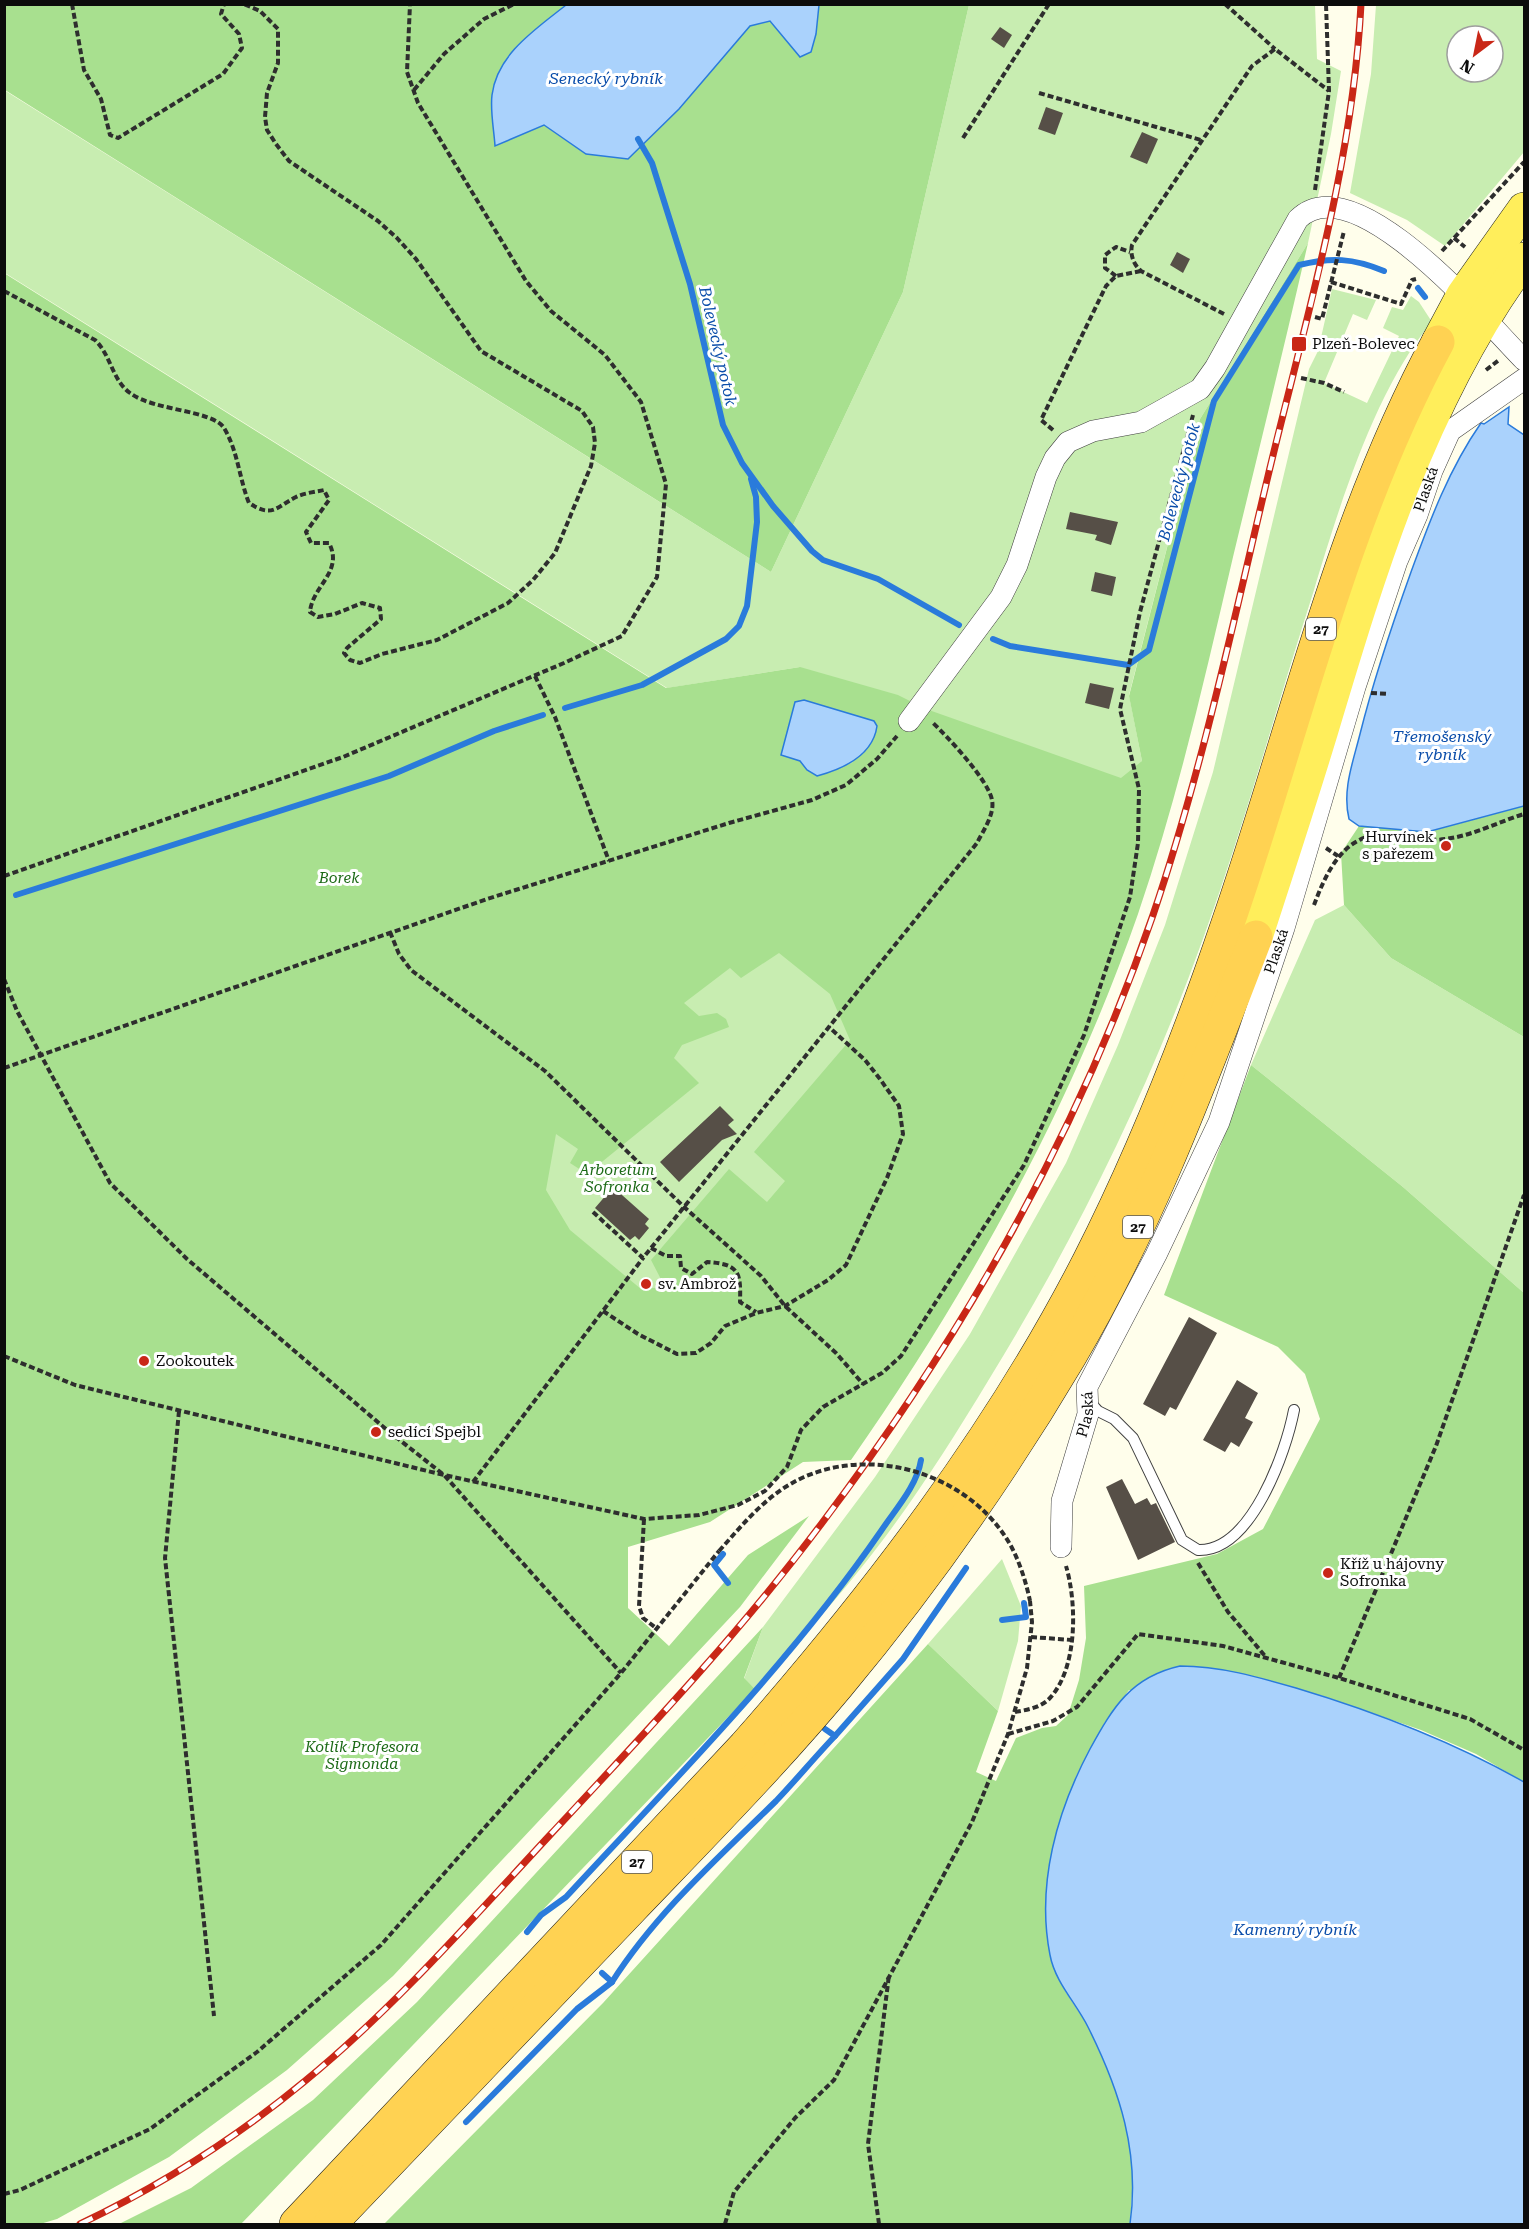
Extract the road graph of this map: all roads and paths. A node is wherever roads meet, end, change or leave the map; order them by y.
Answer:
1 (72, 4) edge
2 (224, 4) edge
3 (244, 4) edge
4 (410, 4) edge
5 (514, 4) edge
6 (1049, 4) edge
7 (1225, 4) edge
8 (1326, 4) edge
9 (1275, 49) junction
10 (414, 91) junction
11 (1329, 91) junction
12 (1039, 93) dead end
13 (963, 138) dead end
14 (1201, 140) junction
15 (1524, 162) edge
16 (1313, 208) junction
17 (1524, 209) edge
18 (1341, 242) dead end
19 (1435, 245) dead end
20 (1130, 252) junction
21 (1438, 259) junction
22 (1524, 259) edge
23 (1141, 271) junction
24 (1116, 276) junction
25 (1330, 282) junction
26 (4, 291) edge
27 (1474, 307) junction
28 (1315, 317) dead end
29 (1241, 322) junction
30 (1438, 342) joint
31 (1524, 360) edge
32 (1301, 378) dead end
33 (1524, 379) edge
34 (1200, 389) junction
35 (1344, 392) dead end
36 (1068, 442) junction
37 (535, 676) junction
38 (1370, 693) dead end
39 (1389, 694) dead end
40 (916, 718) junction
41 (1524, 814) edge
42 (4, 828) edge
43 (1322, 846) dead end
44 (1338, 856) junction
45 (609, 861) junction
46 (4, 869) edge
47 (4, 876) edge
48 (1311, 914) dead end
49 (1242, 931) junction
50 (390, 932) junction
51 (4, 980) edge
52 (829, 1027) junction
53 (40, 1053) junction
54 (4, 1068) edge
55 (1524, 1195) edge
56 (684, 1207) junction
57 (593, 1212) dead end
58 (651, 1248) junction
59 (643, 1258) junction
60 (785, 1306) junction
61 (603, 1311) junction
62 (756, 1313) junction
63 (4, 1356) edge
64 (864, 1384) junction
65 (1089, 1400) junction
66 (1294, 1410) dead end
67 (179, 1411) junction
68 (444, 1475) junction
69 (473, 1482) junction
70 (644, 1519) junction
71 (1189, 1546) junction
72 (1061, 1547) joint
73 (656, 1628) junction
74 (1031, 1637) junction
75 (1072, 1640) junction
76 (1266, 1658) junction
77 (621, 1673) junction
78 (1339, 1678) junction
79 (1015, 1712) junction
80 (1008, 1734) junction
81 (1524, 1750) edge
82 (890, 1972) junction
83 (214, 2016) dead end
84 (4, 2194) edge
85 (296, 2224) edge
86 (330, 2224) edge
87 (725, 2224) edge
88 (879, 2224) edge

1 - 2 path
3 - 26 path
4 - 10 path
5 - 10 path
6 - 13 path
7 - 9 path
8 - 11 path
9 - 11 path
9 - 14 path
10 - 37 path
11 - 16 path
12 - 14 path
14 - 20 path
15 - 21 path
16 - 21 street
16 - 29 street
17 - 27 main road, Plaská / 27
18 - 25 path
19 - 21 path
20 - 23 path
20 - 24 path
21 - 25 path
21 - 27 street
22 - 27 main road, Plaská / 27
23 - 24 path
23 - 29 path
24 - 36 path
25 - 28 path
27 - 30 main road, Plaská / 27
27 - 31 street
27 - 49 main road, Plaská / 27
29 - 34 street
30 - 49 highway, Plaská / 27
32 - 35 path
33 - 65 street, Plaská
34 - 36 street
34 - 64 path
36 - 40 street
37 - 45 path
37 - 47 path
38 - 39 path
40 - 45 path
40 - 52 path
41 - 44 path
42 - 46 path
43 - 44 path
44 - 48 path
45 - 50 path
49 - 85 highway, 27
49 - 86 highway, 27
50 - 53 path
50 - 56 path
51 - 53 path
52 - 56 path
52 - 60 path
53 - 54 path
53 - 68 path
55 - 78 path
56 - 58 path
56 - 60 path
57 - 59 path
58 - 59 path
58 - 62 path
59 - 61 path
60 - 62 path
60 - 64 path
61 - 62 path
61 - 69 path
63 - 67 path
64 - 70 path
65 - 71 lane
65 - 72 street, Plaská
66 - 71 lane
67 - 68 path
67 - 83 path
68 - 69 path
68 - 77 path
69 - 70 path
70 - 73 path
71 - 76 path
72 - 75 path
73 - 74 path, bridge
73 - 77 path
74 - 75 path
74 - 79 path
75 - 79 path
76 - 78 path
76 - 80 path
77 - 84 path
78 - 81 path
79 - 80 path
80 - 82 path
82 - 87 path
82 - 88 path

